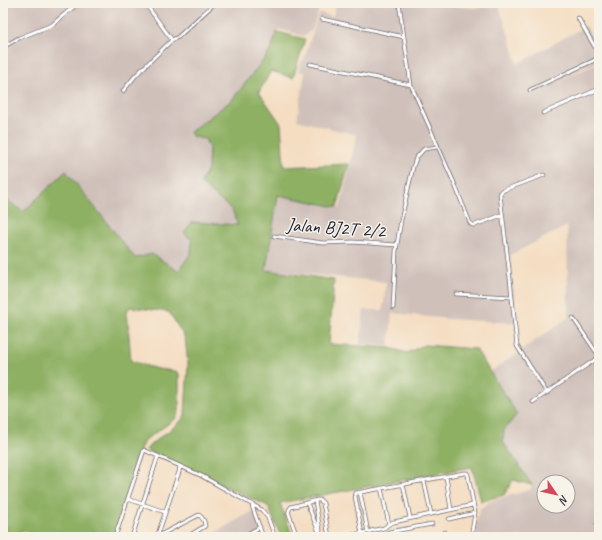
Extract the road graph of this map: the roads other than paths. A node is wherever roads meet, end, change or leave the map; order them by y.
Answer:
1 (78, 3) edge
2 (145, 3) edge
3 (215, 3) edge
4 (398, 3) edge
5 (578, 18) dead end
6 (322, 19) dead end
7 (404, 37) junction
8 (172, 40) junction
9 (3, 47) edge
10 (599, 54) edge
11 (599, 58) edge
12 (310, 64) dead end
13 (411, 85) junction
14 (599, 89) edge
15 (530, 90) dead end
16 (123, 91) dead end
17 (543, 113) dead end
18 (438, 147) junction
19 (544, 175) dead end
20 (502, 214) junction
21 (274, 236) dead end
22 (397, 245) junction
23 (456, 294) dead end
24 (512, 297) junction
25 (393, 308) dead end
26 (573, 318) dead end
27 (599, 356) edge
28 (547, 393) junction
29 (533, 402) dead end
30 (158, 456) junction
31 (180, 466) junction
32 (446, 476) junction
33 (424, 480) junction
34 (403, 484) junction
35 (381, 488) junction
36 (360, 492) junction
37 (128, 499) junction
38 (315, 501) junction
39 (251, 503) junction
40 (307, 503) junction
41 (142, 504) junction
42 (474, 505) junction
43 (452, 510) junction
44 (165, 512) junction
45 (475, 513) junction
46 (431, 514) junction
47 (410, 518) junction
48 (449, 519) dead end
49 (389, 524) junction
50 (432, 524) dead end
51 (260, 527) junction
52 (368, 532) junction
53 (445, 532) dead end
54 (362, 534) junction
55 (115, 537) edge
56 (132, 537) edge
57 (157, 537) edge
58 (187, 537) edge
59 (242, 537) edge
60 (263, 537) edge
61 (275, 537) edge
62 (297, 537) edge
63 (321, 537) edge
64 (329, 537) edge
65 (344, 537) edge
66 (381, 537) edge
67 (444, 537) edge
68 (471, 537) edge

1 - 9 street
2 - 8 street
3 - 8 street
4 - 7 street
5 - 10 street
6 - 7 street
7 - 13 street
8 - 16 street
11 - 15 street
12 - 13 street
13 - 18 street
14 - 17 street
18 - 20 street
18 - 22 street
19 - 20 street
20 - 24 street
21 - 22 street, Jalan BJ2T 2/2
22 - 25 street
23 - 24 street
24 - 28 street
26 - 27 street
27 - 28 street
28 - 29 street
30 - 31 street
30 - 37 street
30 - 41 street
31 - 39 street
31 - 44 street
32 - 33 street
32 - 42 street
32 - 43 street
33 - 34 street
33 - 46 street
34 - 35 street
34 - 47 street
35 - 36 street
35 - 49 street
36 - 52 street
36 - 54 street
37 - 41 street
37 - 55 street
38 - 40 street
38 - 63 street
38 - 64 street
39 - 51 street
39 - 61 street
40 - 62 street
40 - 63 street
41 - 44 street
41 - 56 street
42 - 43 street
42 - 45 street
43 - 46 street
44 - 57 street
45 - 48 street
45 - 68 street
46 - 47 street
47 - 49 street
49 - 52 street
50 - 66 street
51 - 59 street
51 - 60 street
52 - 54 street
53 - 67 street
54 - 65 street
57 - 58 street

